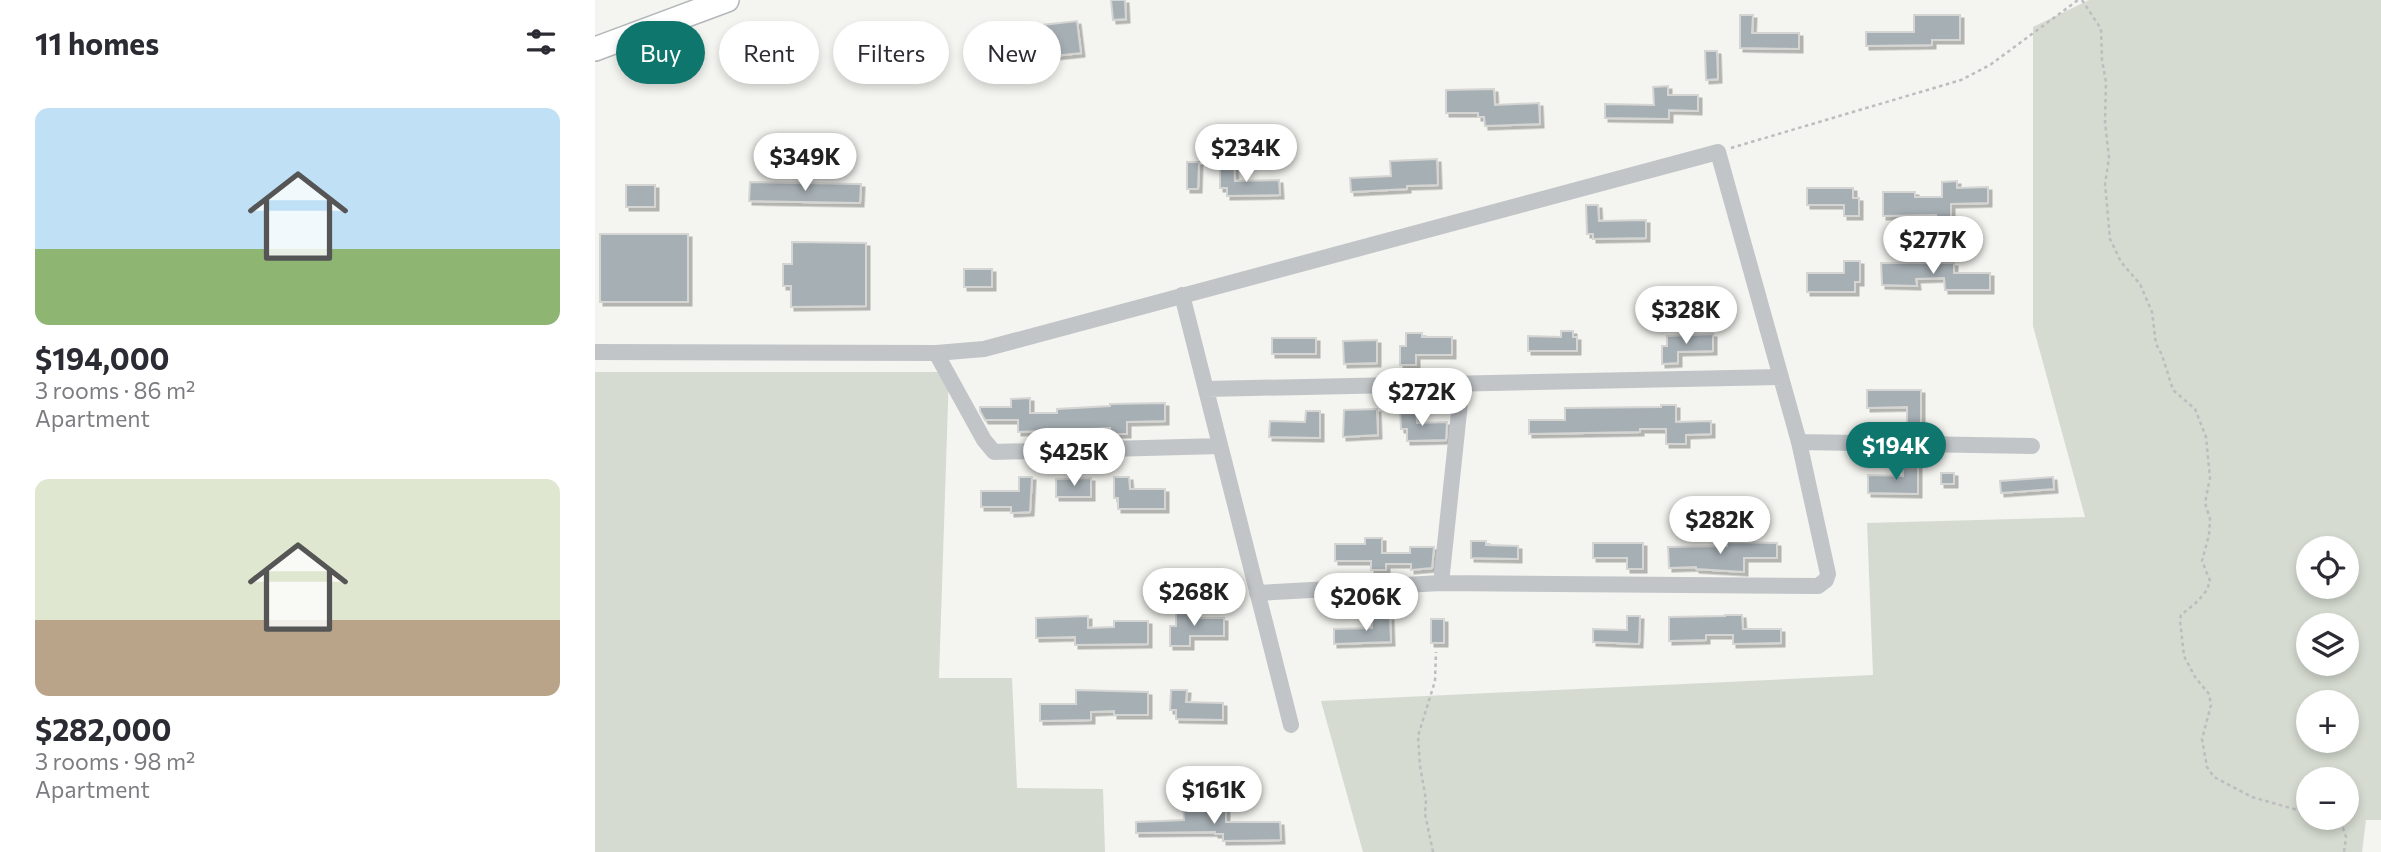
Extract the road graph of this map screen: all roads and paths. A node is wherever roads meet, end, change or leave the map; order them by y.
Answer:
1 (727, 0) edge
2 (2080, 0) edge
3 (595, 49) edge
4 (1718, 152) junction
5 (1182, 295) junction
6 (595, 352) edge
7 (936, 353) junction
8 (1780, 377) junction
9 (1462, 384) junction
10 (1206, 389) junction
11 (1798, 442) junction
12 (1220, 446) junction
13 (2032, 446) dead end
14 (1441, 583) junction
15 (1257, 593) junction
16 (1436, 652) dead end
17 (1291, 725) dead end
18 (2296, 810) edge
19 (2344, 830) edge
20 (1433, 852) edge
21 (2344, 852) edge

1 - 3 highway
2 - 4 path
2 - 18 path
4 - 5 street
4 - 8 street
5 - 7 street
5 - 10 street
6 - 7 street
7 - 12 street
8 - 9 street
8 - 11 street
9 - 10 street
9 - 14 street
10 - 12 street
11 - 13 street
11 - 14 street
12 - 15 street
14 - 15 street
15 - 17 street
16 - 20 path
19 - 21 path

